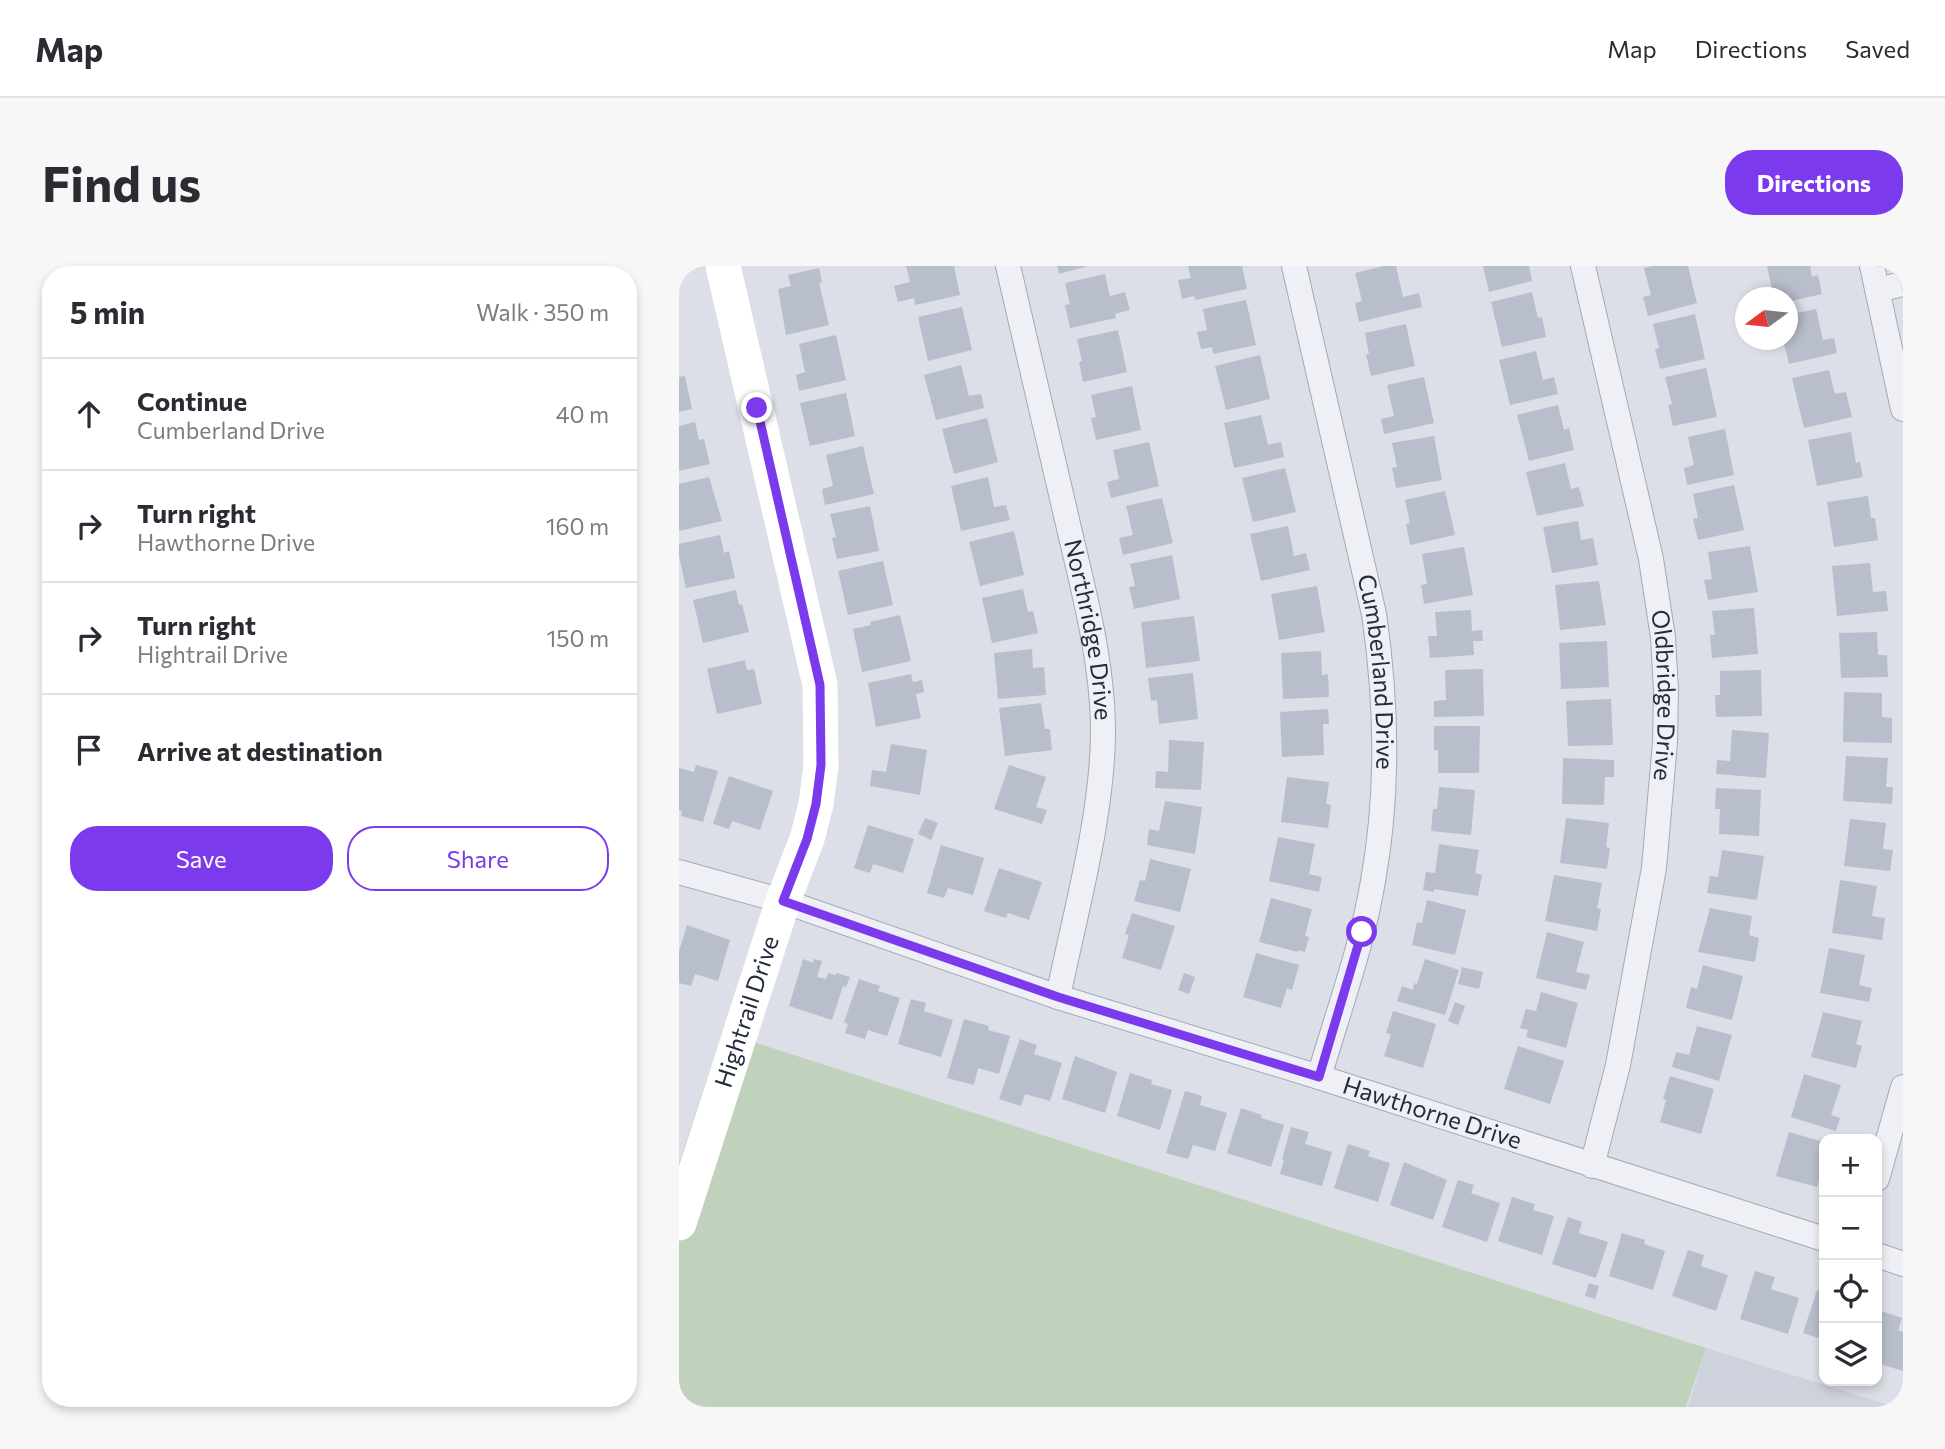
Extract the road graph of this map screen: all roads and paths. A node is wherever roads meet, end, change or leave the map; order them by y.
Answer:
1 (723, 266) edge
2 (1008, 266) edge
3 (1294, 266) edge
4 (1583, 266) edge
5 (1872, 266) edge
6 (1903, 284) edge
7 (1878, 290) junction
8 (1903, 409) edge
9 (679, 872) edge
10 (783, 901) junction
11 (1058, 997) junction
12 (1319, 1077) junction
13 (1903, 1087) edge
14 (1882, 1161) edge
15 (1592, 1166) junction
16 (679, 1223) edge
17 (1819, 1237) edge
18 (1882, 1257) edge
19 (1903, 1264) edge

1 - 10 street, Hightrail Drive
2 - 11 street, Northridge Drive
3 - 12 street, Cumberland Drive
4 - 15 street, Oldbridge Drive
5 - 7 street
6 - 7 street
7 - 8 street
9 - 10 street, Hawthorne Drive
10 - 11 street, Hawthorne Drive
10 - 16 street, Hightrail Drive
11 - 12 street, Hawthorne Drive
12 - 15 street, Hawthorne Drive
13 - 14 street
15 - 17 street, Hawthorne Drive
18 - 19 street

